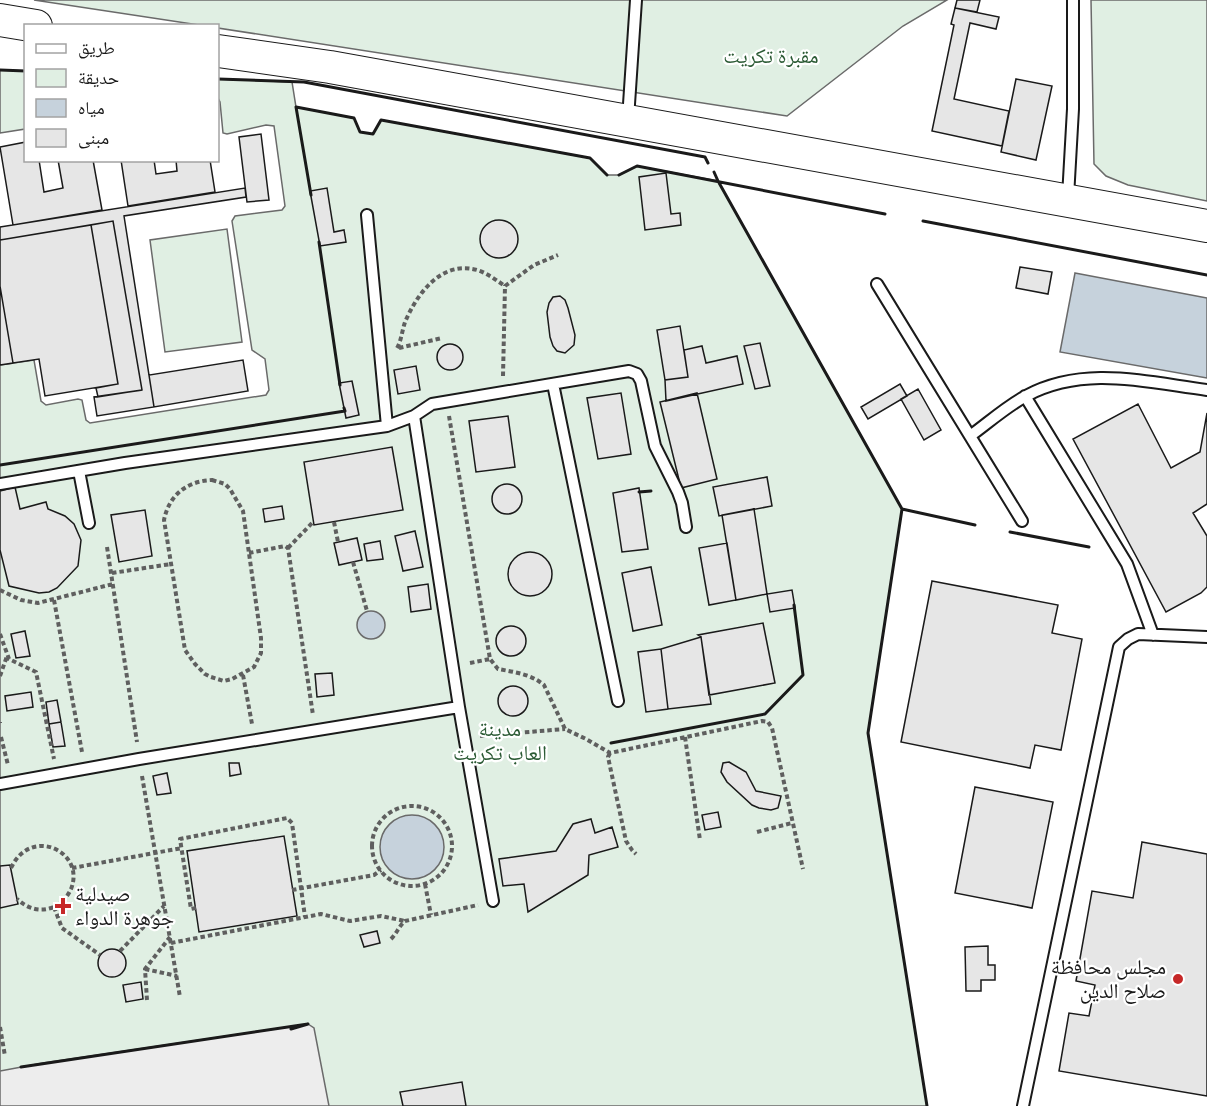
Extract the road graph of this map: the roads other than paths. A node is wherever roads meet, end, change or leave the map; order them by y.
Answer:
1 (636, 0) edge
2 (1073, 0) edge
3 (0, 20) edge
4 (24, 24) edge
5 (219, 51) edge
6 (628, 121) junction
7 (1068, 200) junction
8 (367, 215) dead end
9 (1207, 226) edge
10 (878, 284) dead end
11 (553, 384) junction
12 (1207, 390) edge
13 (1025, 396) junction
14 (414, 416) junction
15 (387, 426) junction
16 (970, 436) junction
17 (79, 471) junction
18 (0, 484) edge
19 (1022, 521) dead end
20 (89, 524) dead end
21 (686, 527) dead end
22 (1153, 635) junction
23 (1207, 638) edge
24 (618, 701) dead end
25 (459, 707) junction
26 (0, 784) edge
27 (493, 902) road end
28 (1023, 1106) edge

1 - 6 lane
2 - 7 lane
3 - 4 street
5 - 6 street
6 - 7 street
7 - 9 street
8 - 15 lane
10 - 16 lane
11 - 14 lane
11 - 21 lane
11 - 24 lane
12 - 13 lane
13 - 16 lane
13 - 22 lane
14 - 15 lane
14 - 25 lane
15 - 17 lane
16 - 19 lane
17 - 18 lane
17 - 20 lane
22 - 23 lane
22 - 28 lane
25 - 26 lane
25 - 27 lane

